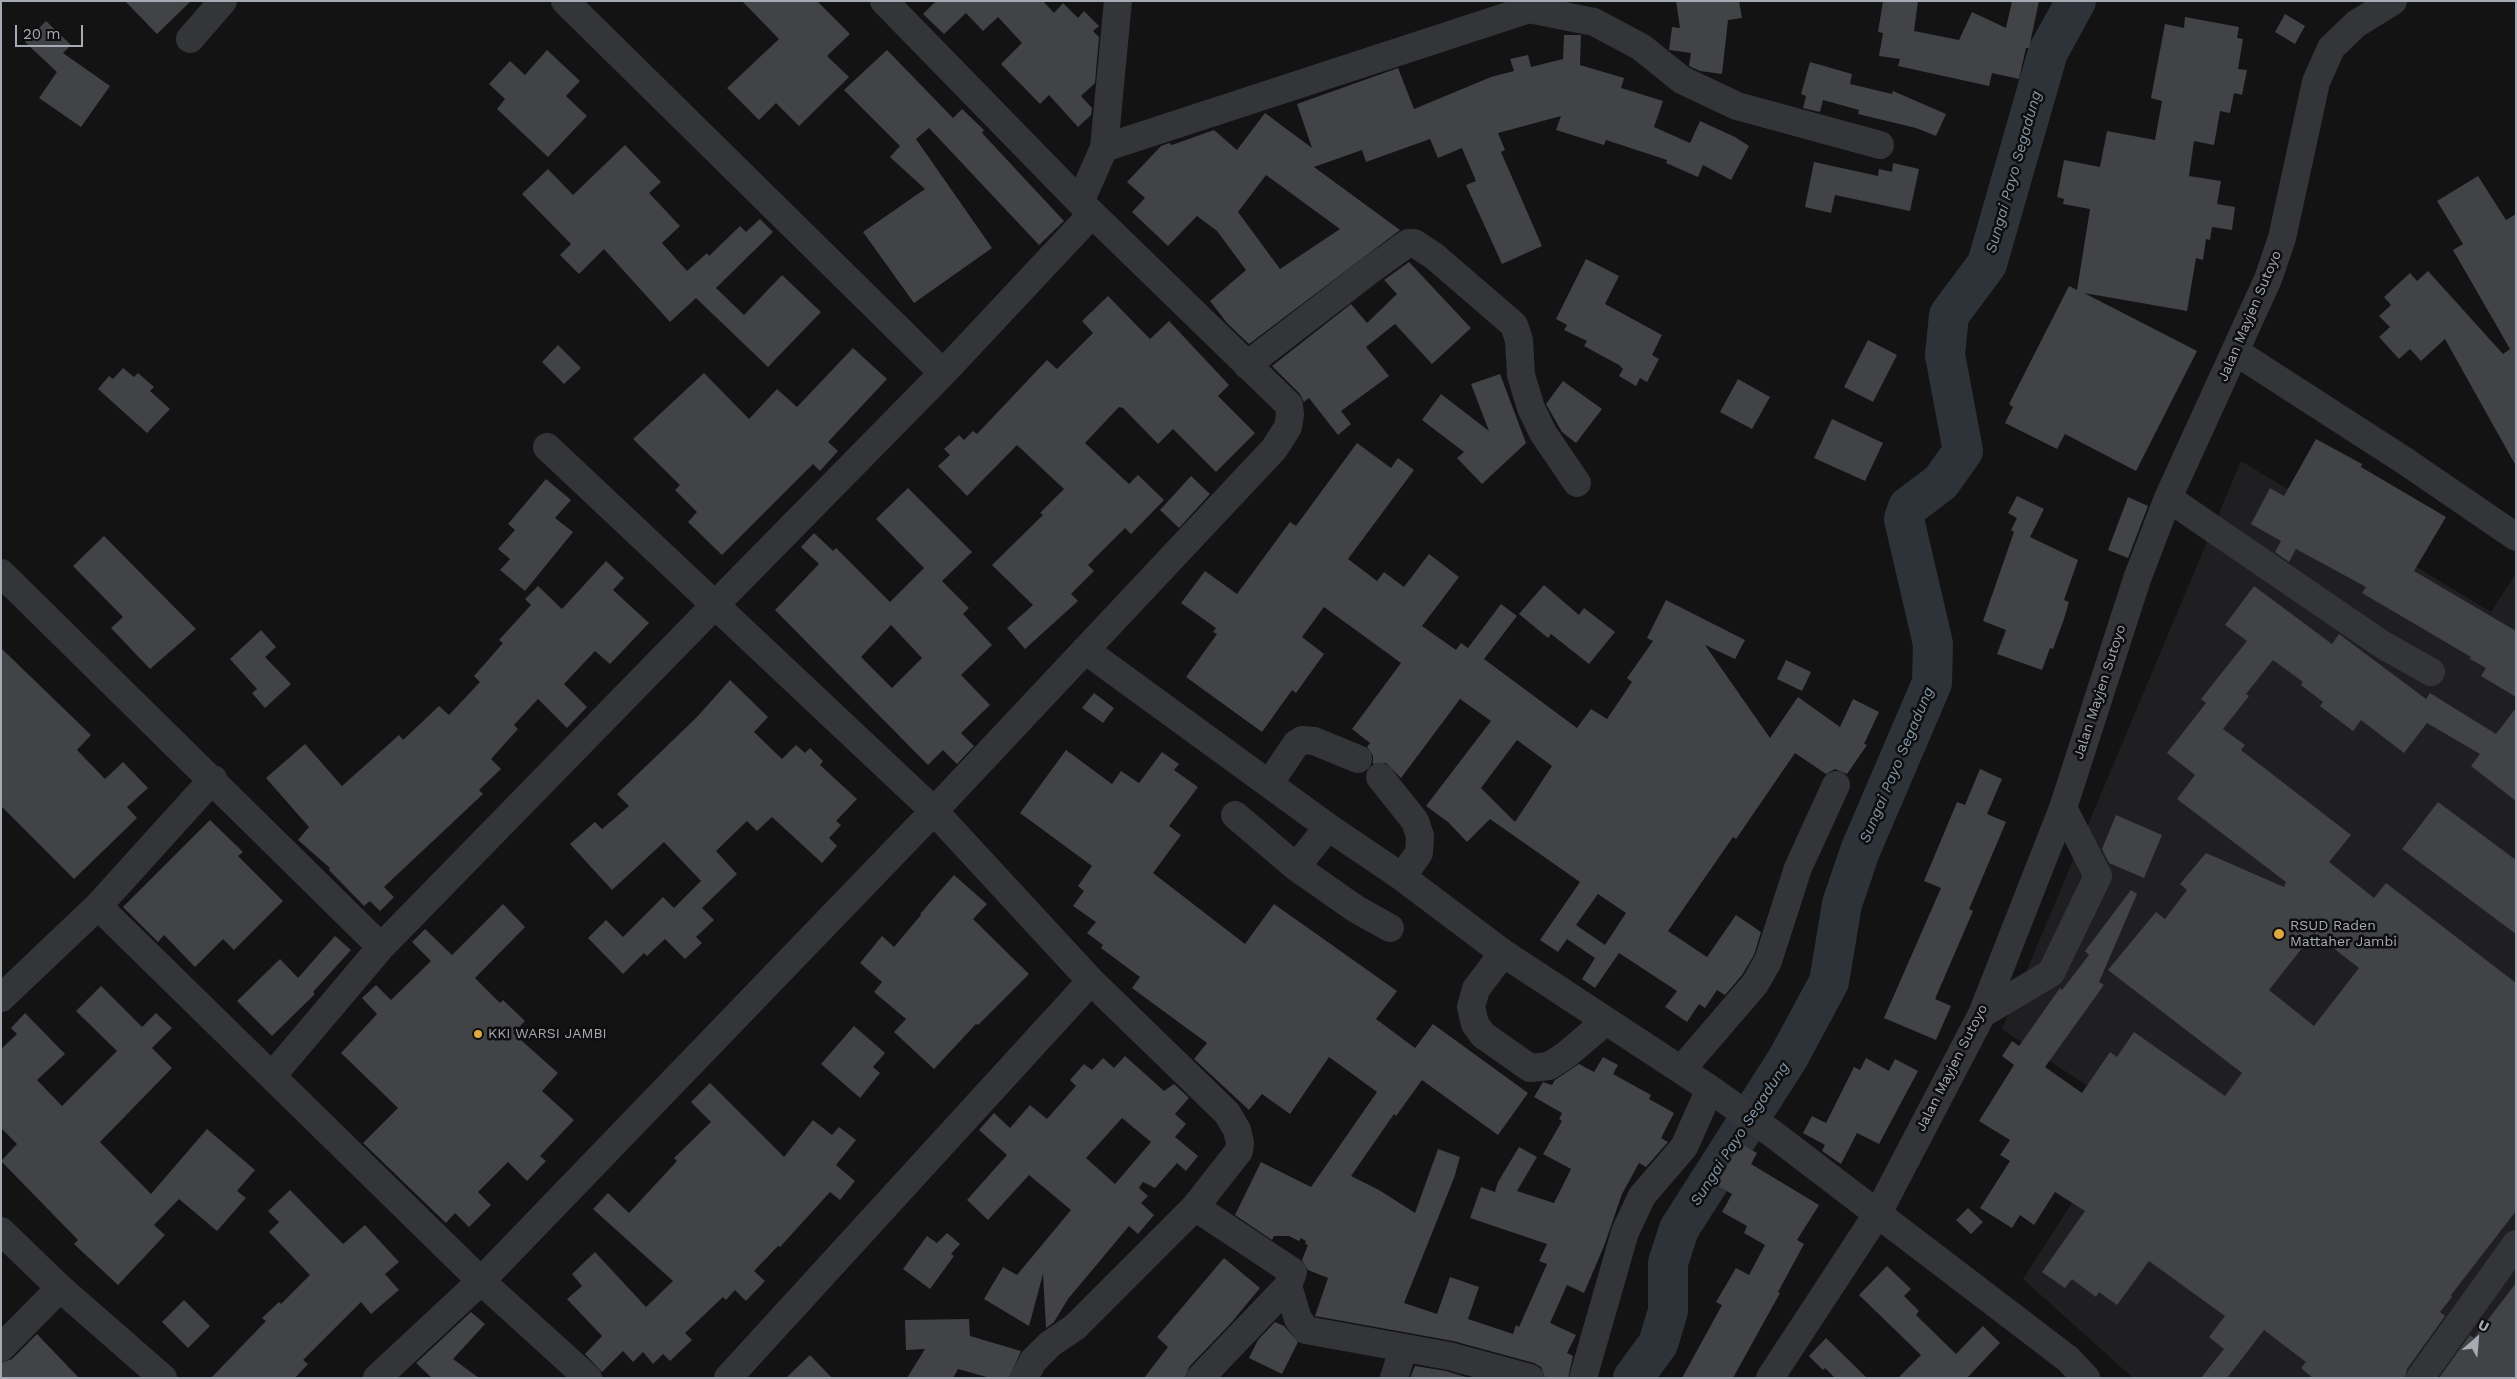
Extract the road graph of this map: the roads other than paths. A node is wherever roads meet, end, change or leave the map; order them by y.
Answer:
1 (223, 1) edge
2 (565, 1) edge
3 (884, 1) edge
4 (1118, 1) edge
5 (2393, 1) edge
6 (1542, 5) edge
7 (190, 39) dead end
8 (1880, 145) dead end
9 (1104, 148) junction
10 (1086, 208) junction
11 (2236, 352) junction
12 (1247, 366) junction
13 (943, 374) junction
14 (547, 447) dead end
15 (1577, 483) dead end
16 (2168, 498) junction
17 (2516, 537) edge
18 (5, 583) edge
19 (715, 605) junction
20 (1084, 650) junction
21 (2431, 672) dead end
22 (1358, 759) dead end
23 (1380, 777) dead end
24 (213, 780) junction
25 (1269, 784) junction
26 (1836, 785) dead end
27 (2062, 808) junction
28 (934, 811) junction
29 (1234, 815) dead end
30 (1328, 827) junction
31 (1296, 867) junction
32 (1402, 877) junction
33 (98, 906) junction
34 (1390, 928) dead end
35 (381, 947) junction
36 (1503, 953) junction
37 (1091, 981) junction
38 (1, 998) edge
39 (1982, 1014) junction
40 (1606, 1021) junction
41 (1681, 1070) junction
42 (272, 1076) junction
43 (1718, 1095) junction
44 (1195, 1207) junction
45 (1878, 1213) junction
46 (1, 1231) edge
47 (2516, 1244) edge
48 (481, 1281) junction
49 (1288, 1286) junction
50 (60, 1288) junction
51 (1, 1348) edge
52 (1403, 1349) junction
53 (158, 1376) edge
54 (377, 1378) edge
55 (588, 1378) edge
56 (728, 1378) edge
57 (1024, 1378) edge
58 (1200, 1378) edge
59 (1394, 1378) edge
60 (1530, 1378) edge
61 (1582, 1378) edge
62 (1770, 1378) edge
63 (2086, 1378) edge
64 (2420, 1378) edge

1 - 7 street
2 - 13 street
3 - 10 street
4 - 9 street
5 - 11 street, Jalan Mayjen Sutoyo
6 - 8 street
6 - 9 street
9 - 10 street
10 - 12 street
10 - 13 street
11 - 16 street, Jalan Mayjen Sutoyo
11 - 17 street
12 - 15 street
12 - 20 street
13 - 19 street
14 - 19 street
16 - 21 street
16 - 27 street, Jalan Mayjen Sutoyo
18 - 24 street
19 - 28 street
19 - 35 street
20 - 25 street
20 - 28 street
22 - 25 street
23 - 32 street
24 - 33 street
24 - 35 street
25 - 30 street
26 - 41 street
27 - 39 street, Jalan Mayjen Sutoyo
27 - 39 street
28 - 37 street
28 - 48 street
29 - 31 street
30 - 31 street
30 - 32 street
31 - 34 street
32 - 36 street
33 - 38 street
33 - 42 street
35 - 42 street
36 - 40 street
36 - 40 street
37 - 44 street
37 - 56 street
39 - 45 street, Jalan Mayjen Sutoyo
40 - 41 street
41 - 43 street
42 - 48 street
43 - 45 street
43 - 61 street
44 - 49 street
44 - 57 street
45 - 62 street, Jalan Mayjen Sutoyo
45 - 63 street
46 - 50 street
47 - 64 street
48 - 54 street
48 - 55 street
49 - 52 street
49 - 58 street
50 - 51 street
50 - 53 street
52 - 59 street
52 - 60 street

